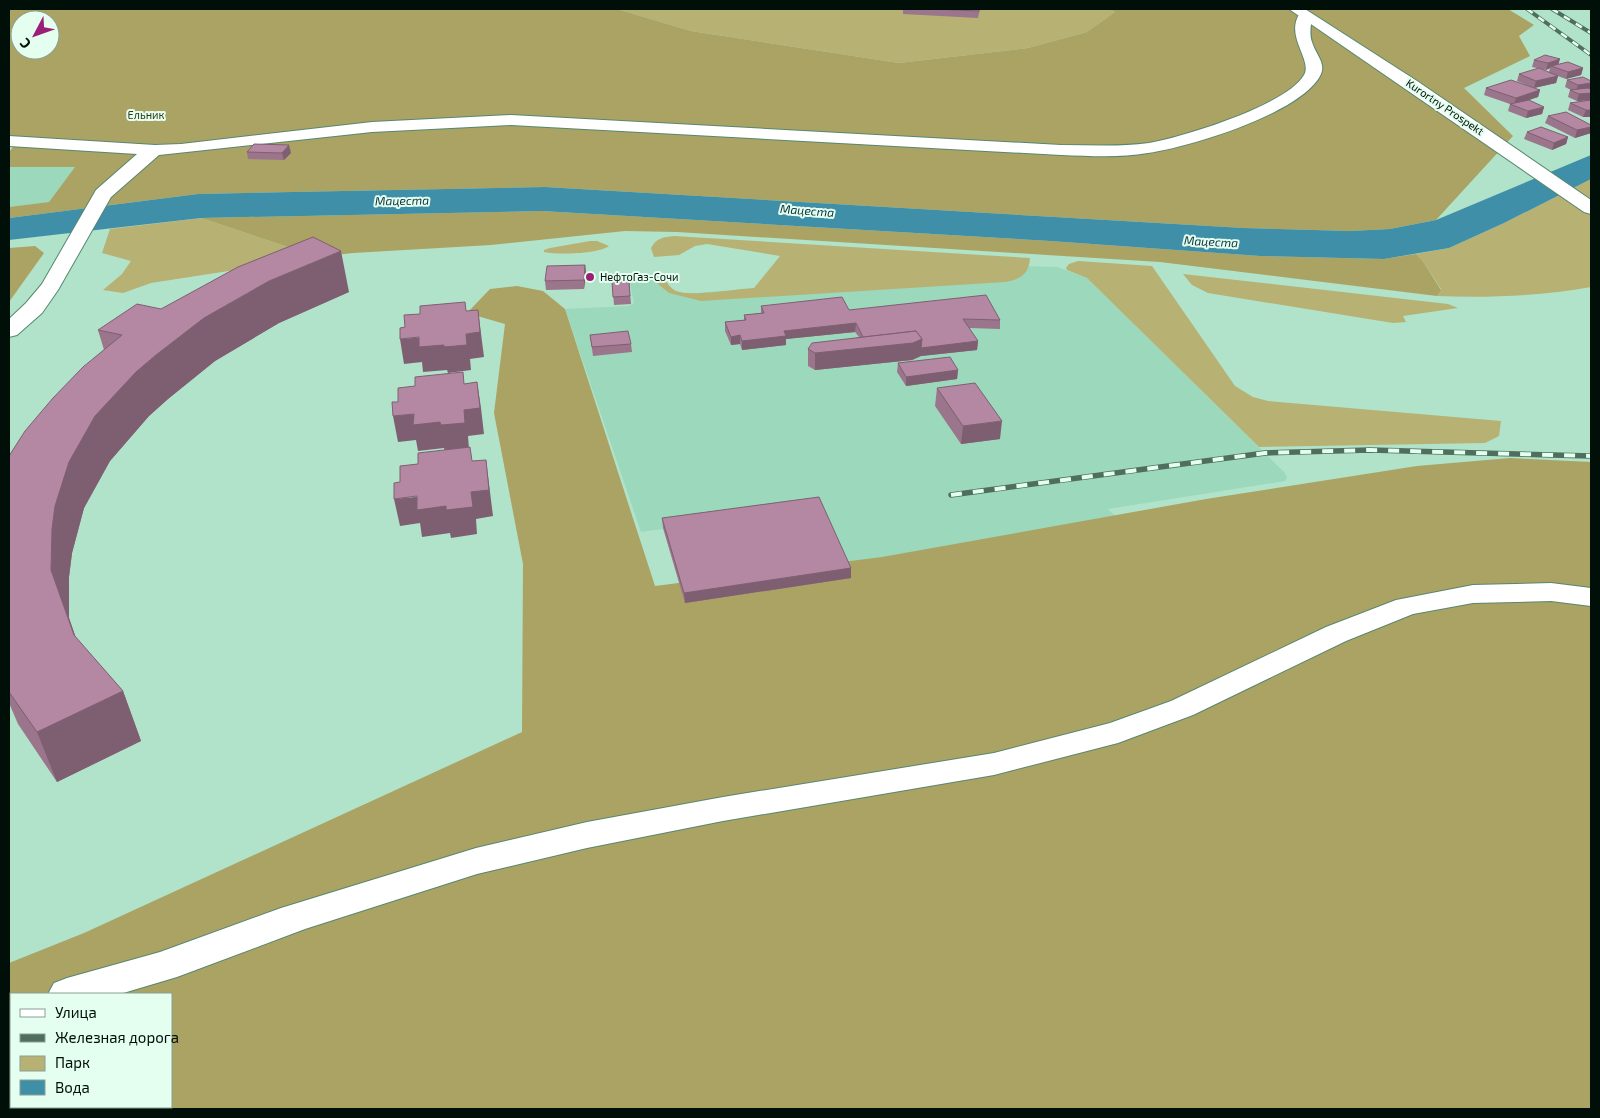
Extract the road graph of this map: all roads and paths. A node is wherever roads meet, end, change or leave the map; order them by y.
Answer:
1 (1301, 12) edge
2 (9, 141) edge
3 (155, 150) junction
4 (1591, 208) edge
5 (9, 330) edge
6 (1591, 597) edge
7 (70, 993) edge

1 - 3 street
1 - 4 street, Kurortny Prospekt
2 - 3 street
3 - 5 street
6 - 7 street

